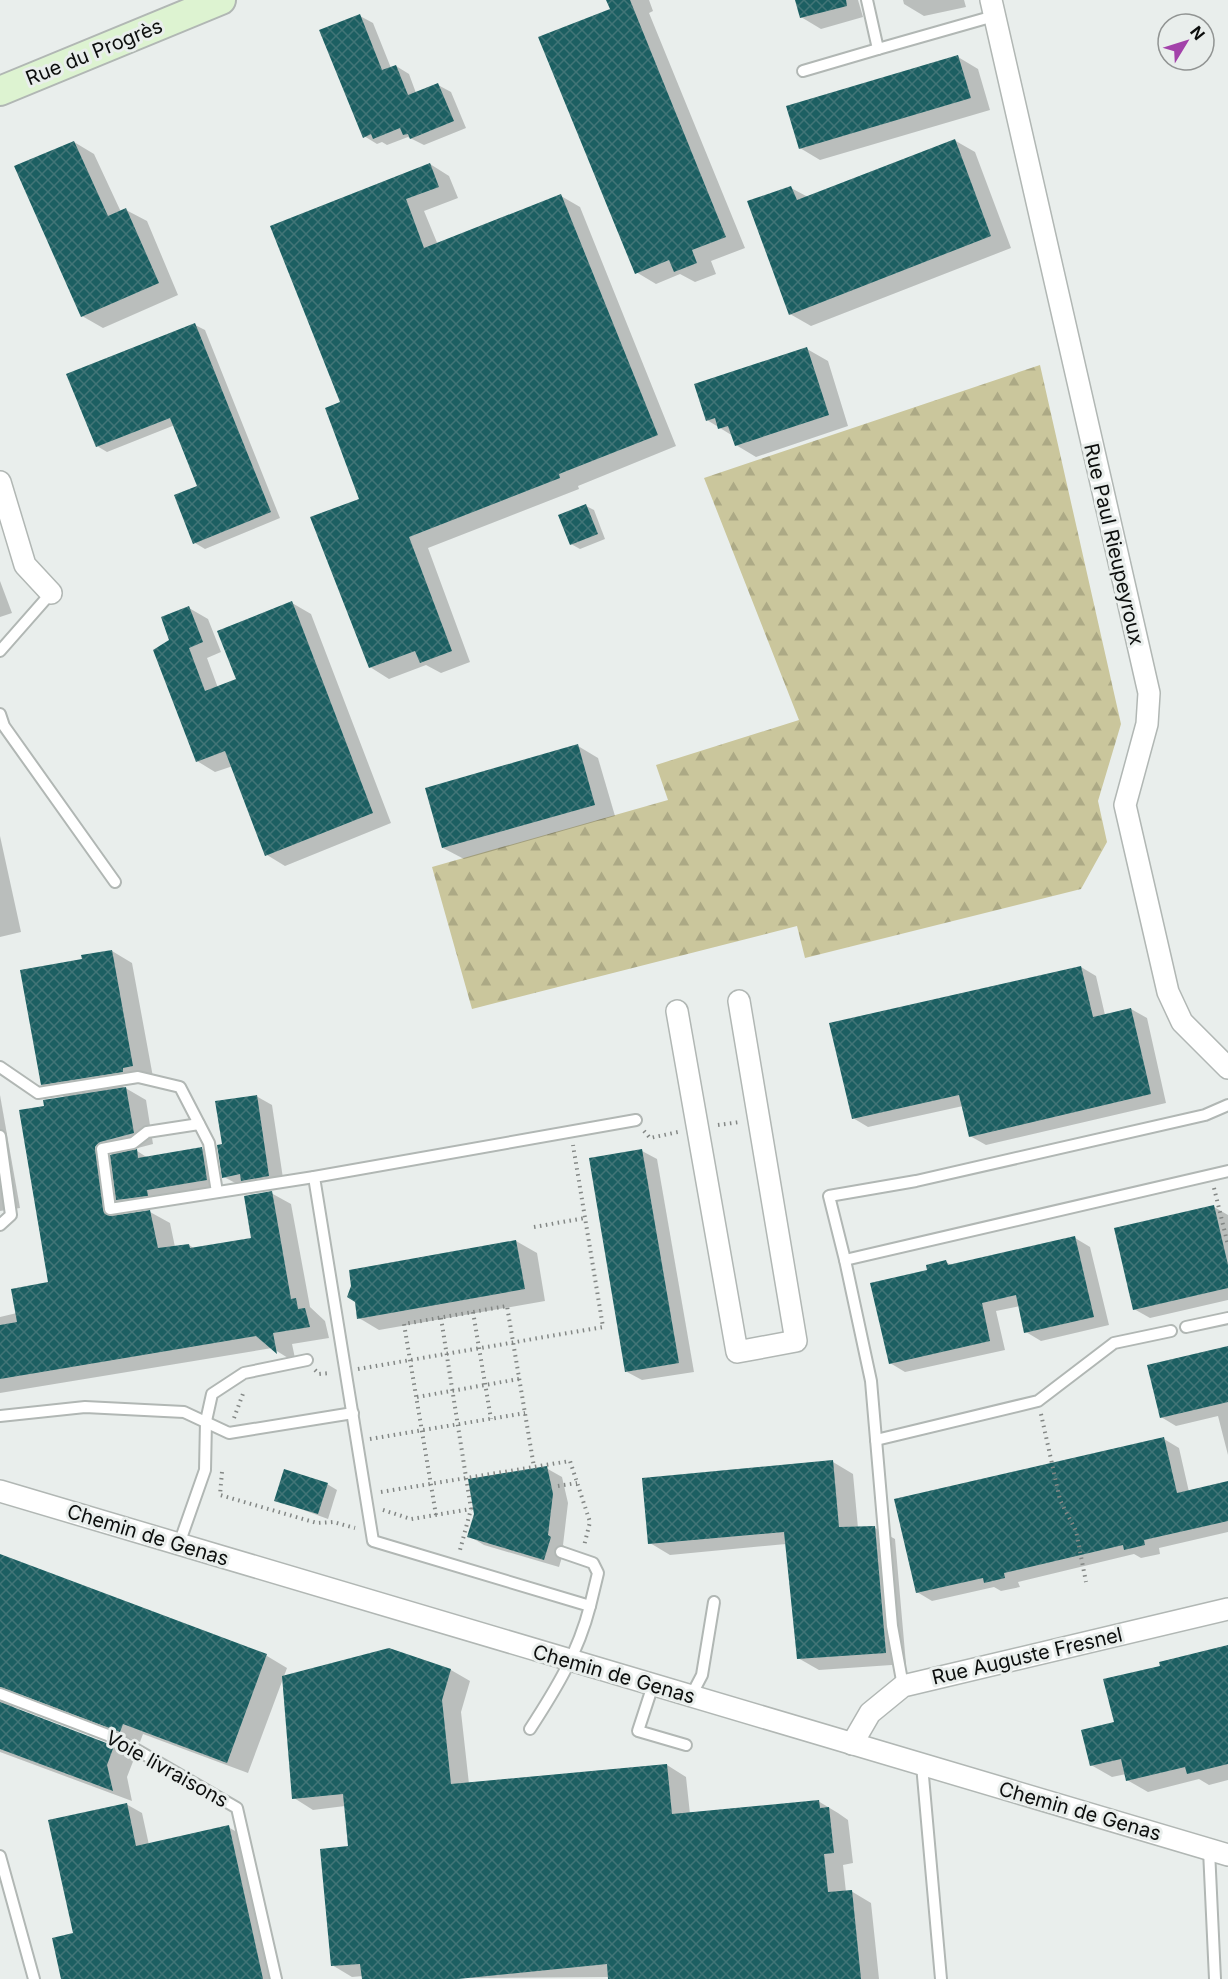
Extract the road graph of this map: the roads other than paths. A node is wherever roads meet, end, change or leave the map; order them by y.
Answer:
1 (220, 0) edge
2 (867, 0) edge
3 (992, 8) edge
4 (878, 49) junction
5 (803, 71) dead end
6 (0, 91) edge
7 (0, 482) edge
8 (51, 593) joint
9 (0, 651) edge
10 (0, 714) edge
11 (115, 882) dead end
12 (739, 1001) dead end
13 (677, 1011) dead end
14 (0, 1067) edge
15 (1228, 1068) edge
16 (1228, 1105) edge
17 (636, 1120) dead end
18 (199, 1124) junction
19 (0, 1136) edge
20 (1228, 1171) edge
21 (314, 1177) junction
22 (217, 1192) junction
23 (0, 1225) edge
24 (845, 1260) junction
25 (1228, 1318) edge
26 (1186, 1327) dead end
27 (1171, 1331) dead end
28 (307, 1360) road end
29 (353, 1413) junction
30 (0, 1416) edge
31 (206, 1421) junction
32 (876, 1440) junction
33 (0, 1491) edge
34 (179, 1544) junction
35 (561, 1552) dead end
36 (714, 1602) dead end
37 (590, 1606) junction
38 (1228, 1609) edge
39 (572, 1661) junction
40 (653, 1685) junction
41 (903, 1686) junction
42 (0, 1694) edge
43 (690, 1696) junction
44 (530, 1729) dead end
45 (852, 1744) junction
46 (686, 1745) dead end
47 (922, 1765) junction
48 (1219, 1852) edge
49 (0, 1856) edge
50 (34, 1979) edge
51 (276, 1979) edge
52 (941, 1979) edge
53 (1215, 1979) edge

1 - 6 street, Rue du Progrès
2 - 4 lane
3 - 4 lane
3 - 15 street, Rue Paul Rieupeyroux
4 - 5 lane
7 - 8 street
8 - 9 lane
10 - 11 lane
12 - 13 street
14 - 18 lane
16 - 24 lane
17 - 21 lane
18 - 22 lane
18 - 22 lane
19 - 23 lane
20 - 24 lane
21 - 22 lane
21 - 29 lane
24 - 32 lane
25 - 26 lane
27 - 32 lane
28 - 31 lane
29 - 31 lane
29 - 37 lane
30 - 31 lane
31 - 34 lane
32 - 41 lane
33 - 34 street, Chemin de Genas
34 - 39 street, Chemin de Genas
35 - 37 lane
36 - 43 lane
37 - 39 lane
38 - 41 street, Rue Auguste Fresnel
39 - 40 street, Chemin de Genas
39 - 44 lane
40 - 43 street, Chemin de Genas
40 - 46 lane
41 - 45 street, Rue Auguste Fresnel
42 - 51 lane, Voie livraisons
43 - 45 street, Chemin de Genas
45 - 47 street, Chemin de Genas
47 - 48 street, Chemin de Genas
47 - 52 lane
48 - 53 lane
49 - 50 lane

